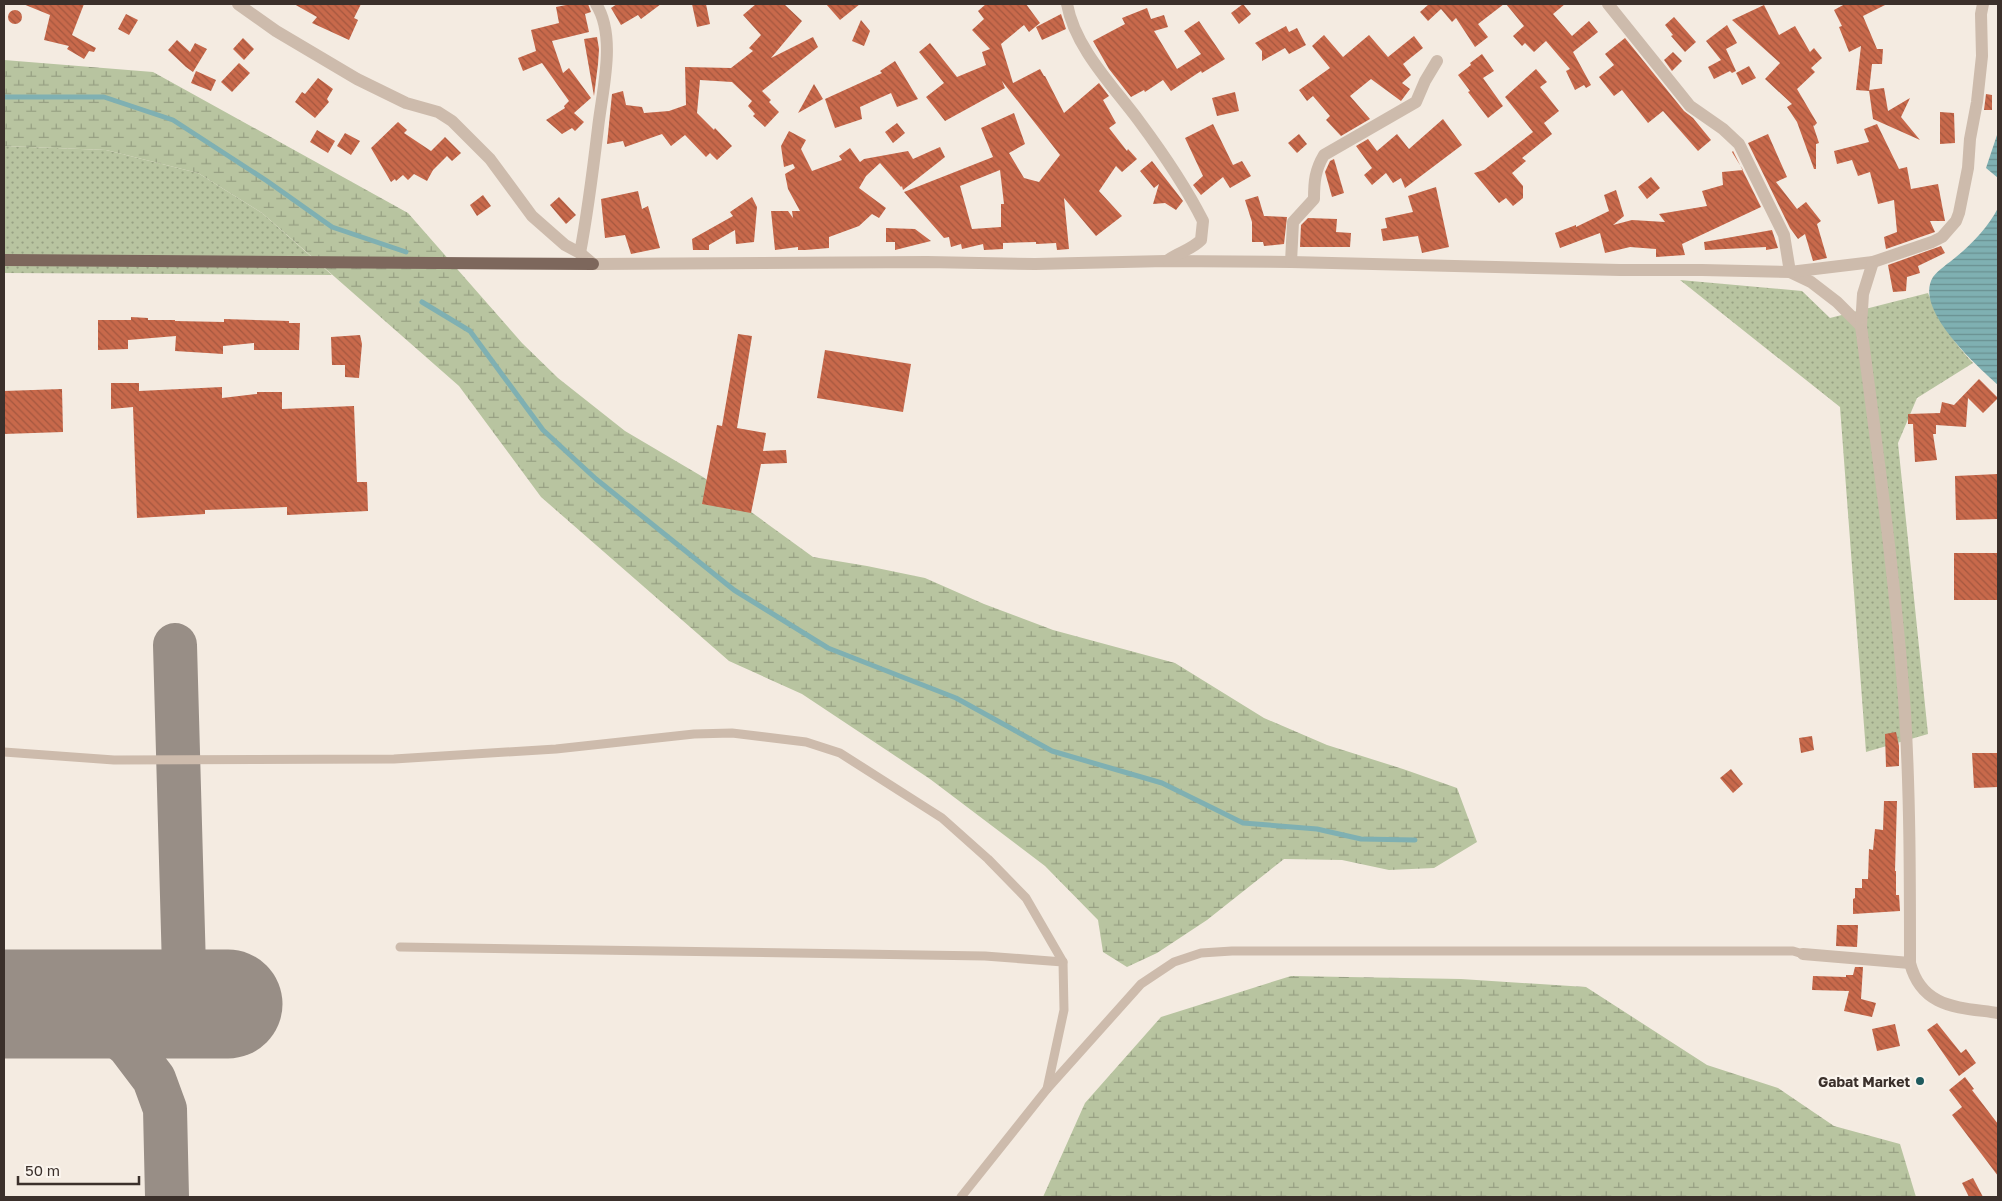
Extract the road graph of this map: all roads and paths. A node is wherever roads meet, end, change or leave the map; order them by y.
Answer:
1 (238, 4) edge
2 (596, 4) edge
3 (1067, 4) edge
4 (1608, 4) edge
5 (1983, 4) edge
6 (1437, 61) dead end
7 (580, 253) junction
8 (4, 260) edge
9 (1166, 261) junction
10 (1291, 262) junction
11 (1873, 262) junction
12 (593, 264) junction
13 (1790, 272) junction
14 (1861, 326) junction
15 (4, 752) edge
16 (400, 947) dead end
17 (1803, 954) joint
18 (1063, 962) junction
19 (1910, 963) junction
20 (1998, 1013) edge
21 (1047, 1089) junction
22 (961, 1197) edge

1 - 7 street
2 - 7 street
3 - 9 street
4 - 13 street
5 - 11 street
6 - 10 street
7 - 12 street
8 - 12 main road
9 - 10 street
9 - 12 street
10 - 13 street
11 - 13 street
11 - 14 street
13 - 14 street
14 - 19 street
15 - 18 lane
16 - 18 lane
17 - 19 street
17 - 21 lane
18 - 21 lane
19 - 20 street
21 - 22 lane

